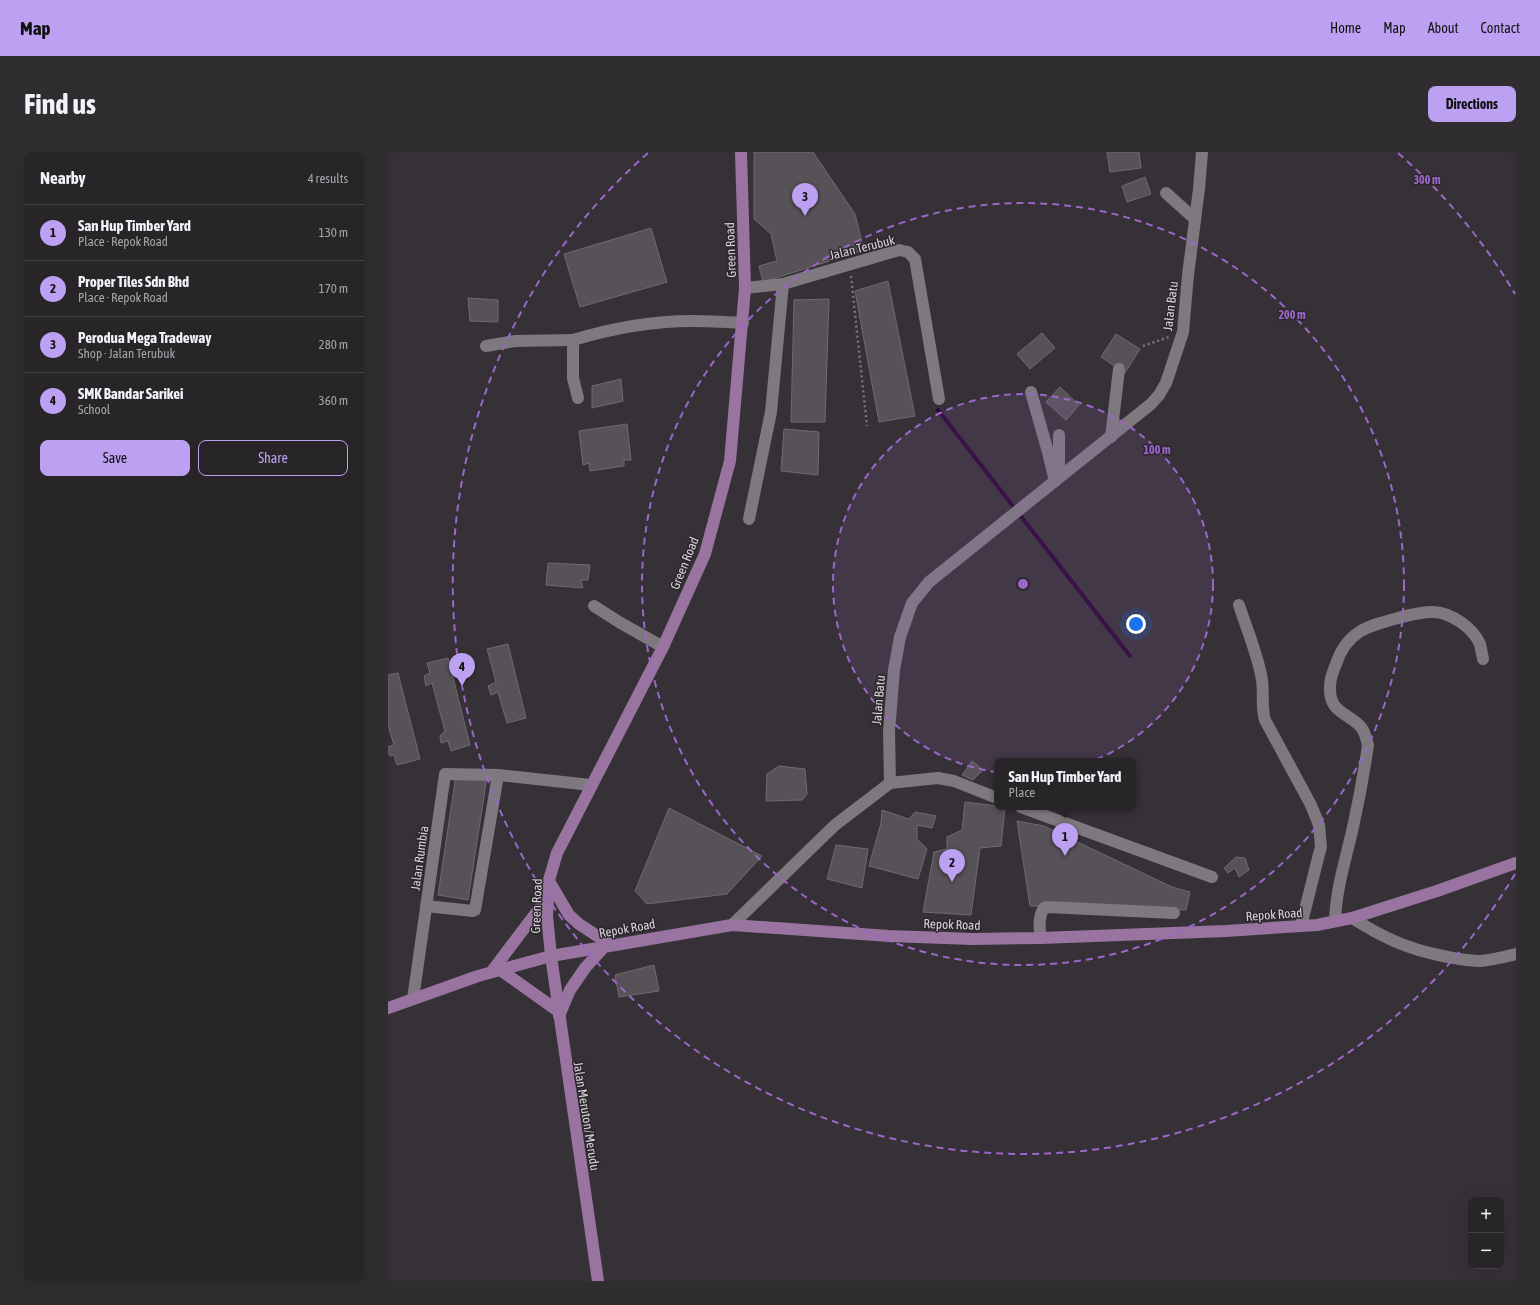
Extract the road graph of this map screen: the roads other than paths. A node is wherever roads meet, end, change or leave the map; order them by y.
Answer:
1 (741, 152) edge
2 (1202, 152) edge
3 (1166, 193) dead end
4 (1195, 219) junction
5 (783, 284) junction
6 (746, 288) junction
7 (743, 323) junction
8 (573, 340) junction
9 (486, 346) dead end
10 (1119, 369) dead end
11 (1031, 392) dead end
12 (578, 398) dead end
13 (939, 399) dead end
14 (1059, 435) dead end
15 (1111, 437) junction
16 (1057, 479) junction
17 (749, 519) dead end
18 (1240, 605) dead end
19 (594, 606) dead end
20 (663, 646) junction
21 (1484, 659) dead end
22 (498, 775) junction
23 (890, 783) junction
24 (591, 785) junction
25 (994, 797) edge
26 (1029, 810) edge
27 (1516, 863) edge
28 (1212, 877) dead end
29 (549, 880) junction
30 (548, 897) junction
31 (426, 906) junction
32 (1174, 914) dead end
33 (1352, 918) junction
34 (1335, 921) junction
35 (732, 925) junction
36 (1301, 926) junction
37 (1041, 938) junction
38 (608, 945) junction
39 (1516, 954) edge
40 (550, 956) junction
41 (496, 970) junction
42 (413, 999) junction
43 (388, 1008) edge
44 (558, 1014) junction
45 (598, 1281) edge

1 - 6 main road, Green Road
2 - 4 street, Jalan Batu
3 - 4 street
4 - 15 street, Jalan Batu
5 - 6 street, Jalan Terubuk
5 - 13 street, Jalan Terubuk
5 - 17 street
6 - 7 main road, Green Road
7 - 8 street
7 - 20 main road, Green Road
8 - 9 street
8 - 12 street
10 - 15 street
11 - 16 street
14 - 16 street
15 - 16 street, Jalan Batu
16 - 23 street, Jalan Batu
18 - 36 street
19 - 20 street
20 - 24 main road, Green Road
21 - 34 street
22 - 24 street
22 - 31 street, Jalan Rumbia
22 - 31 street
23 - 25 street
23 - 35 street
24 - 29 main road, Green Road
26 - 28 street
27 - 33 main road, Repok Road
29 - 30 main road, Green Road
29 - 38 main road
30 - 40 main road, Green Road
30 - 41 main road
31 - 42 street, Jalan Rumbia
32 - 37 street
33 - 34 main road, Repok Road
33 - 39 street
34 - 36 main road, Repok Road
35 - 37 main road, Repok Road
35 - 38 main road, Repok Road
36 - 37 main road, Repok Road
38 - 40 main road, Repok Road
38 - 44 main road
40 - 41 main road, Repok Road
40 - 44 main road, Jalan Meruton/Merudu
41 - 42 main road, Repok Road
41 - 44 main road
42 - 43 main road, Repok Road
44 - 45 main road, Jalan Meruton/Merudu

